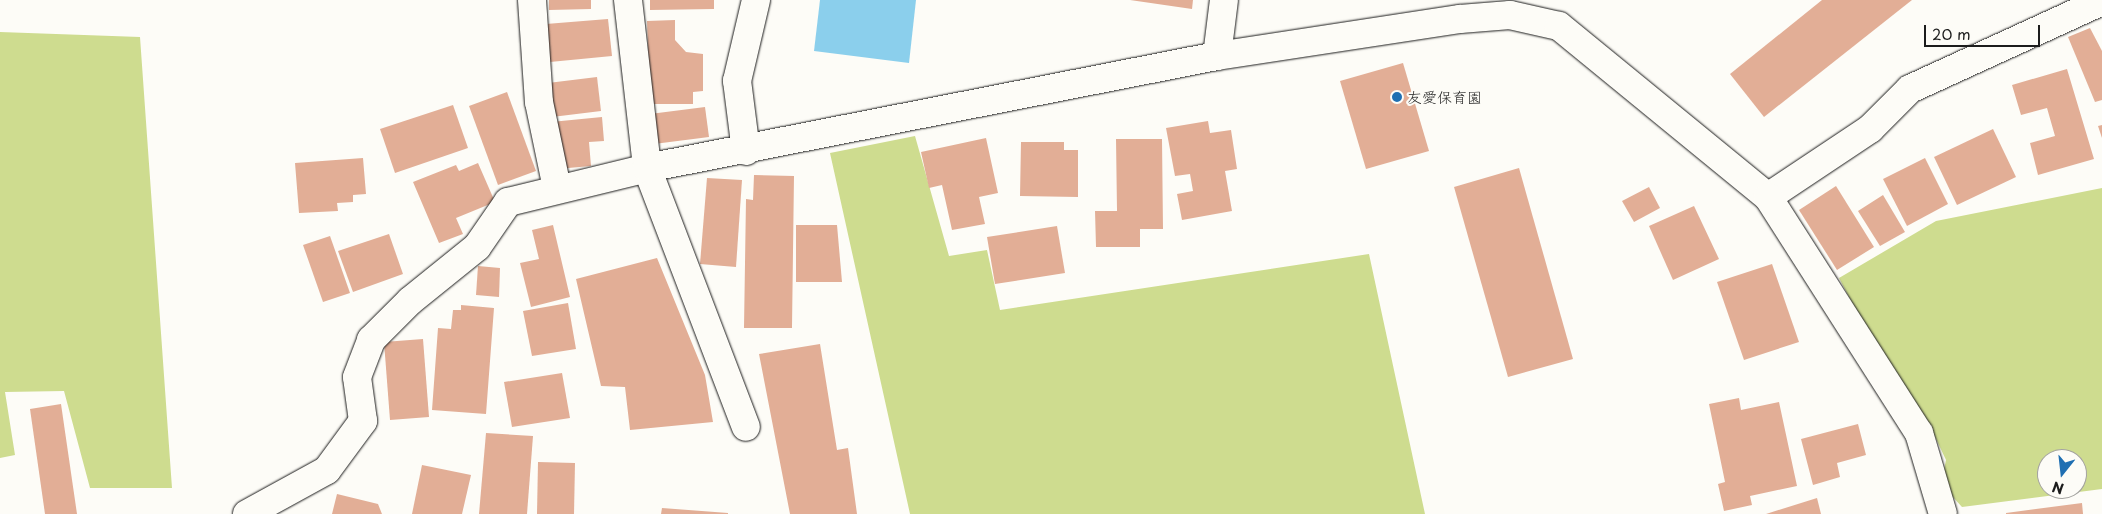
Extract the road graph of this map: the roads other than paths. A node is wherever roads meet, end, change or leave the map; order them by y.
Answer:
1 (532, 0) edge
2 (628, 0) edge
3 (756, 0) edge
4 (1224, 0) edge
5 (2102, 1) edge
6 (1218, 56) junction
7 (746, 151) junction
8 (647, 168) junction
9 (557, 188) junction
10 (1768, 197) junction
11 (746, 427) dead end
12 (274, 507) edge
13 (247, 514) edge
14 (1943, 514) edge

1 - 9 street
2 - 8 street
3 - 7 street
4 - 6 street
5 - 10 street
6 - 7 street
6 - 10 street
7 - 8 street
8 - 9 street
8 - 11 street
9 - 12 street
10 - 14 street
12 - 13 street

